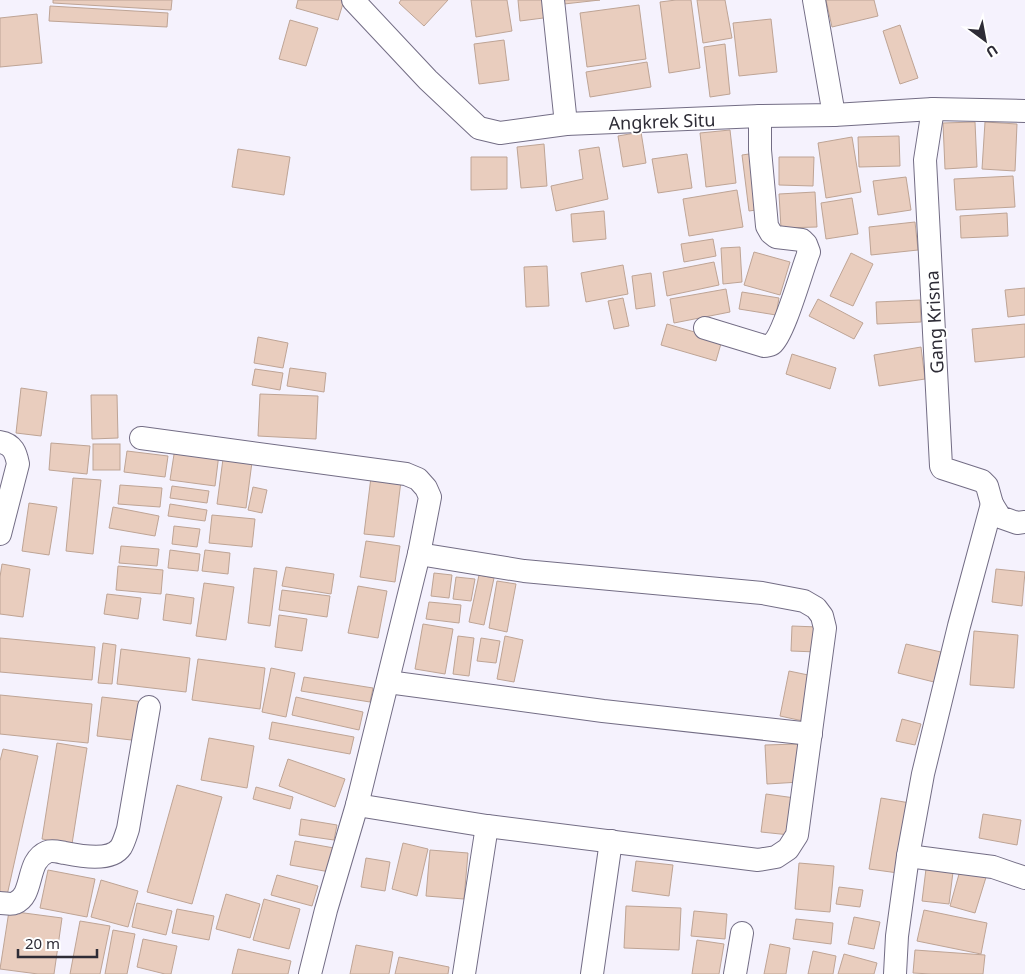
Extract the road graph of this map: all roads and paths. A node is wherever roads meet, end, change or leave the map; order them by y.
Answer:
1 (353, 0) edge
2 (554, 0) edge
3 (814, 0) edge
4 (933, 109) junction
5 (1025, 111) edge
6 (834, 115) junction
7 (760, 116) junction
8 (566, 124) junction
9 (705, 328) dead end
10 (141, 438) dead end
11 (0, 442) edge
12 (992, 504) junction
13 (1025, 522) edge
14 (0, 534) edge
15 (419, 554) junction
16 (388, 682) junction
17 (149, 707) dead end
18 (811, 734) junction
19 (358, 805) junction
20 (487, 826) junction
21 (611, 842) junction
22 (908, 856) junction
23 (1025, 878) edge
24 (0, 903) edge
25 (742, 933) dead end
26 (310, 974) edge
27 (464, 974) edge
28 (592, 974) edge
29 (735, 974) edge
30 (894, 974) edge

1 - 8 street, Angkrek Situ
2 - 8 street
3 - 6 street
4 - 5 street, Angkrek Situ
4 - 6 street, Angkrek Situ
4 - 12 street, Gang Krisna
6 - 7 street, Angkrek Situ
7 - 8 street, Angkrek Situ
7 - 9 street
10 - 15 street
11 - 14 street
12 - 13 street
12 - 22 street
15 - 16 street
15 - 18 street
16 - 18 street
16 - 19 street
17 - 24 street
18 - 21 street
19 - 20 street
19 - 26 street
20 - 21 street
20 - 27 street
21 - 28 street
22 - 23 street
22 - 30 street
25 - 29 street

